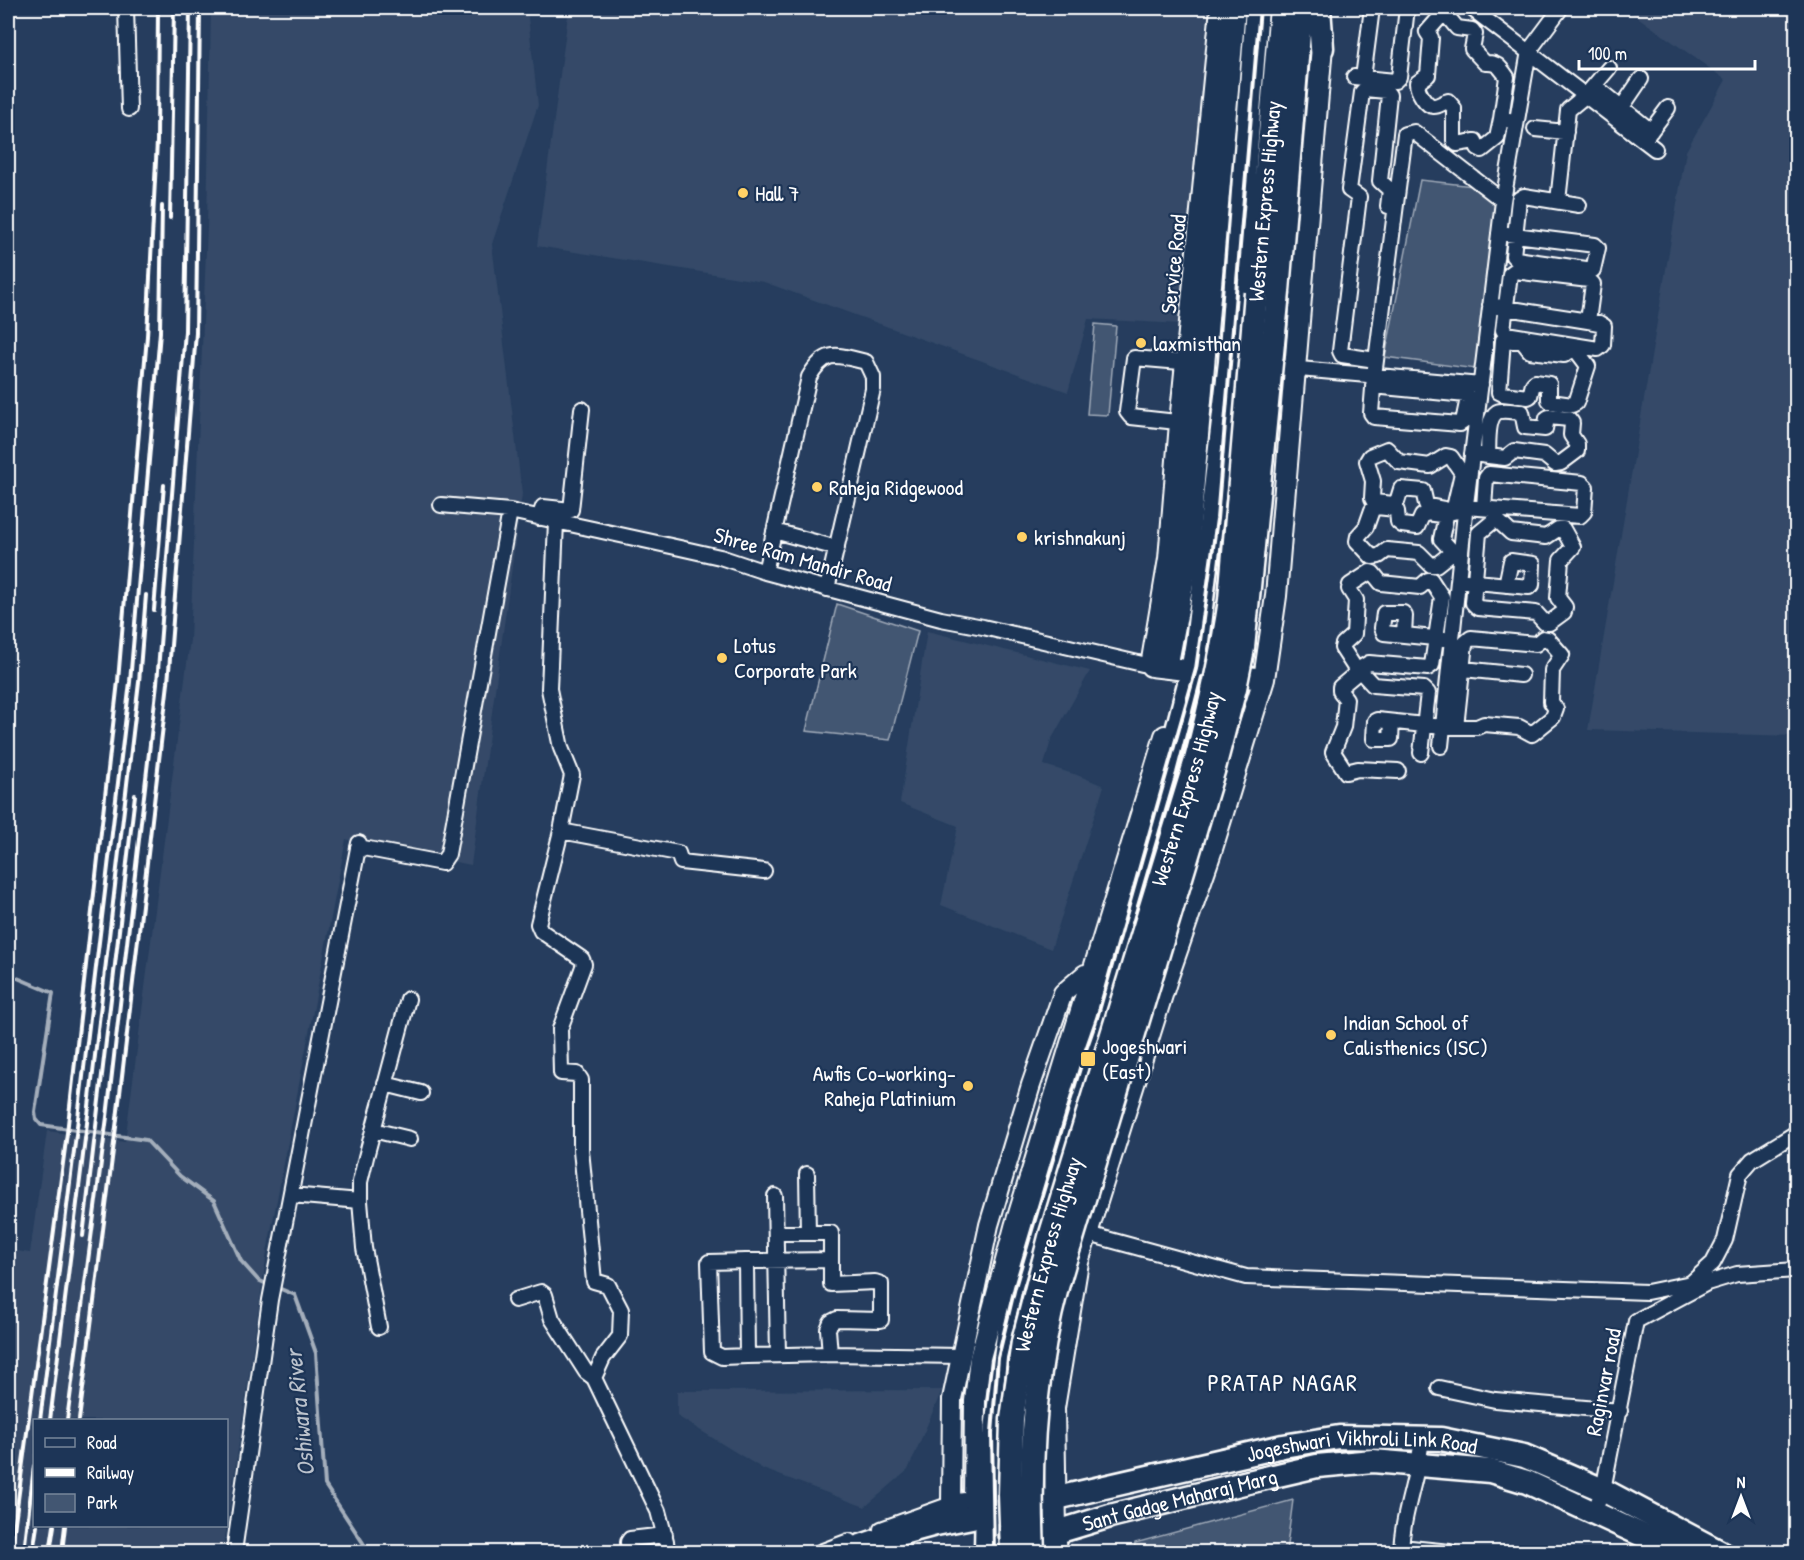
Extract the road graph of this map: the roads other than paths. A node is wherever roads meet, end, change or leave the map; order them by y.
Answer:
1 (126, 8) edge
2 (1221, 8) edge
3 (1235, 8) edge
4 (1250, 8) edge
5 (1257, 8) edge
6 (1281, 8) edge
7 (1301, 8) edge
8 (1318, 8) edge
9 (1326, 8) edge
10 (1372, 8) edge
11 (1407, 8) edge
12 (1474, 8) edge
13 (1561, 8) edge
14 (1322, 48) junction
15 (1529, 51) junction
16 (1609, 68) dead end
17 (1641, 79) dead end
18 (1590, 91) junction
19 (1622, 107) junction
20 (1668, 108) dead end
21 (129, 109) dead end
22 (1500, 119) junction
23 (1516, 121) junction
24 (1535, 129) dead end
25 (1566, 132) junction
26 (1216, 134) junction
27 (1647, 135) junction
28 (1655, 149) dead end
29 (1503, 201) junction
30 (1558, 201) junction
31 (1579, 205) dead end
32 (1499, 233) junction
33 (1515, 235) junction
34 (1267, 292) junction
35 (1490, 306) junction
36 (1506, 308) junction
37 (1588, 321) junction
38 (1486, 338) junction
39 (1503, 340) junction
40 (1369, 359) junction
41 (1230, 362) junction
42 (1191, 363) junction
43 (1295, 370) junction
44 (1371, 379) junction
45 (1481, 385) junction
46 (582, 409) dead end
47 (1185, 423) junction
48 (1472, 454) junction
49 (1488, 456) junction
50 (441, 505) dead end
51 (1484, 508) junction
52 (510, 511) junction
53 (1459, 513) junction
54 (565, 519) junction
55 (774, 531) junction
56 (837, 548) junction
57 (765, 572) junction
58 (1458, 580) junction
59 (1474, 582) junction
60 (1506, 585) dead end
61 (827, 589) junction
62 (1404, 635) dead end
63 (1435, 639) junction
64 (1452, 640) junction
65 (1456, 668) junction
66 (1173, 669) junction
67 (1521, 675) dead end
68 (1264, 679) junction
69 (1392, 722) dead end
70 (1424, 725) junction
71 (1450, 727) junction
72 (1441, 746) dead end
73 (1421, 753) dead end
74 (1398, 771) dead end
75 (561, 831) junction
76 (764, 872) dead end
77 (1098, 974) junction
78 (408, 999) dead end
79 (385, 1084) junction
80 (421, 1093) dead end
81 (373, 1130) junction
82 (1797, 1134) edge
83 (410, 1139) dead end
84 (807, 1174) dead end
85 (291, 1195) junction
86 (775, 1196) dead end
87 (360, 1202) junction
88 (1029, 1225) junction
89 (776, 1233) junction
90 (808, 1233) junction
91 (1086, 1234) junction
92 (831, 1260) junction
93 (746, 1261) junction
94 (777, 1261) junction
95 (1797, 1270) edge
96 (516, 1300) dead end
97 (379, 1327) dead end
98 (830, 1354) junction
99 (778, 1355) junction
100 (747, 1356) junction
101 (961, 1356) junction
102 (594, 1378) junction
103 (1439, 1388) dead end
104 (1620, 1411) junction
105 (1422, 1439) junction
106 (1419, 1464) junction
107 (1604, 1490) junction
108 (1055, 1498) junction
109 (951, 1504) junction
110 (982, 1504) junction
111 (1594, 1512) junction
112 (665, 1535) junction
113 (1057, 1542) edge
114 (1401, 1550) edge
115 (234, 1552) edge
116 (629, 1552) edge
117 (667, 1552) edge
118 (820, 1552) edge
119 (843, 1552) edge
120 (986, 1552) edge
121 (991, 1552) edge
122 (1012, 1552) edge
123 (1032, 1552) edge
124 (1450, 1552) edge
125 (1678, 1552) edge
126 (1720, 1552) edge

1 - 21 street
2 - 26 main road, Service Road
3 - 26 main road
4 - 66 main road
5 - 41 main road
6 - 34 main road, Western Express Highway
7 - 34 main road, Western Express Highway
8 - 14 main road
9 - 14 main road
10 - 11 street
12 - 15 street
13 - 15 street
14 - 43 main road
15 - 18 street
15 - 23 street
16 - 18 street
17 - 19 street
18 - 19 street
18 - 25 street
18 - 27 street
19 - 27 street
20 - 27 street
22 - 22 street
22 - 23 street
23 - 29 street
24 - 25 street
25 - 30 street
26 - 42 main road, Service Road
27 - 28 street
29 - 32 street
29 - 44 street
30 - 31 street
30 - 33 street
32 - 33 street
32 - 35 street
33 - 33 street
34 - 122 main road, Western Express Highway, bridge
34 - 123 main road, Western Express Highway, bridge
35 - 36 street
35 - 38 street
36 - 37 street
36 - 37 street
36 - 37 street
38 - 39 street
38 - 45 street
39 - 39 street
40 - 40 street
40 - 44 street
41 - 43 street
41 - 66 main road
42 - 47 main road, Service Road
42 - 47 street
43 - 44 street
43 - 68 main road
44 - 44 street
44 - 45 street
45 - 48 street
46 - 54 street
47 - 66 main road, Service Road
48 - 49 street
48 - 53 street
49 - 49 street
50 - 52 street, Shree Ram Mandir Road
51 - 51 street
51 - 53 street
52 - 54 street, Shree Ram Mandir Road
52 - 85 street
53 - 53 street
53 - 53 street
53 - 58 street
54 - 57 street, Shree Ram Mandir Road
54 - 75 street
55 - 56 street
55 - 56 street
55 - 57 street
56 - 61 street
57 - 61 street, Shree Ram Mandir Road
58 - 59 street
58 - 64 street
59 - 59 street
59 - 60 street
61 - 66 street, Shree Ram Mandir Road
62 - 63 street
63 - 63 street
63 - 64 street
64 - 65 street
65 - 67 street
65 - 71 street
65 - 71 street
66 - 68 main road
66 - 77 main road
68 - 91 main road
69 - 70 street
70 - 71 street
70 - 73 street
70 - 74 street
71 - 72 street
75 - 76 street
75 - 102 street
77 - 88 main road
77 - 101 street
78 - 79 street
79 - 80 street
79 - 81 street
81 - 83 street
81 - 87 street
82 - 91 street
84 - 90 street
85 - 87 street
85 - 115 street
86 - 89 street
87 - 97 street
88 - 91 street
88 - 110 main road
89 - 90 street
89 - 94 street
90 - 92 street
91 - 108 main road
92 - 94 street
92 - 98 street
93 - 94 street
93 - 100 street
93 - 100 street
94 - 99 street
95 - 104 street, Raginvar road
96 - 102 street
98 - 99 street
98 - 101 street
99 - 100 street
101 - 109 street
102 - 112 street
103 - 104 street
104 - 107 street, Raginvar road
105 - 106 street
105 - 107 main road, Jogeshwari Vikhroli Link Road
105 - 108 main road, Jogeshwari Vikhroli Link Road
106 - 111 main road, Sant Gadge Maharaj Marg
106 - 113 main road, Sant Gadge Maharaj Marg
106 - 114 street
107 - 111 street, Raginvar road
107 - 126 main road, Jogeshwari Vikhroli Link Road
108 - 110 main road, Jogeshwari Vikhroli Link Road
108 - 113 main road
109 - 110 street
109 - 118 street
110 - 119 main road, Jogeshwari Vikhroli Link Road
110 - 120 main road
111 - 125 main road, Sant Gadge Maharaj Marg
112 - 116 street
112 - 117 street
113 - 121 main road, Sant Gadge Maharaj Marg
114 - 124 street

